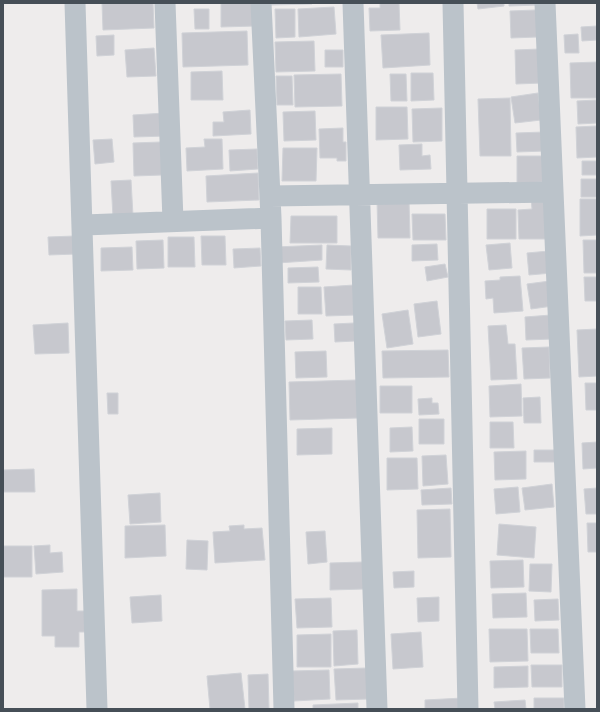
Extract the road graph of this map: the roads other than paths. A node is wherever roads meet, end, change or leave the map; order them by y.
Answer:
1 (75, 3) edge
2 (165, 3) edge
3 (261, 3) edge
4 (353, 3) edge
5 (453, 3) edge
6 (544, 3) edge
7 (553, 192) junction
8 (458, 193) junction
9 (360, 194) junction
10 (270, 196) junction
11 (271, 218) junction
12 (173, 222) junction
13 (84, 225) junction
14 (97, 709) edge
15 (284, 709) edge
16 (377, 709) edge
17 (468, 709) edge
18 (575, 709) edge

1 - 13 street
2 - 12 street
3 - 10 street
4 - 9 street
5 - 8 street
6 - 7 street
7 - 8 street
7 - 18 street
8 - 9 street
8 - 17 street
9 - 10 street
9 - 16 street
10 - 11 street
11 - 12 street
11 - 15 street
12 - 13 street
13 - 14 street

